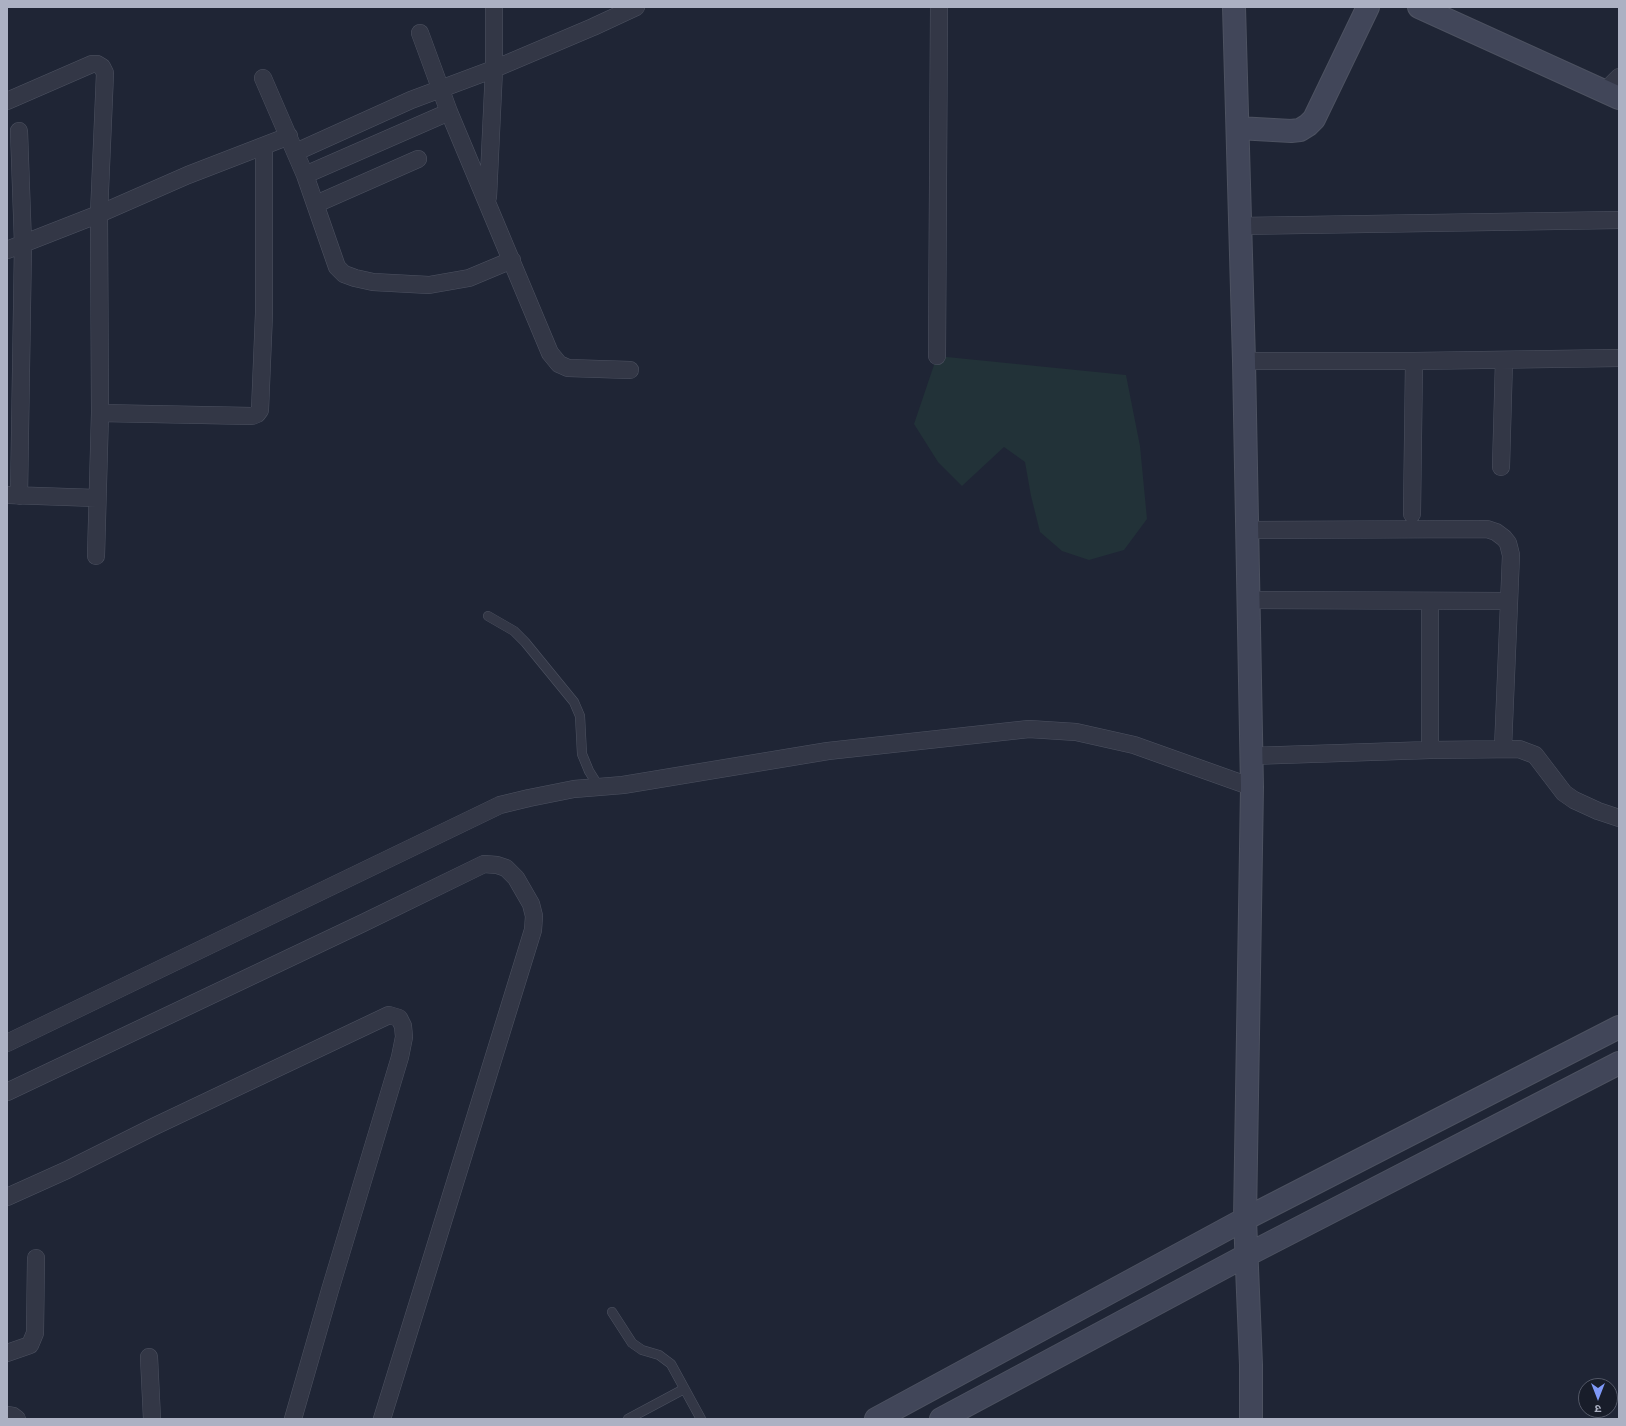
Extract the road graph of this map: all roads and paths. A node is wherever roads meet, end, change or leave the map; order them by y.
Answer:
1 (494, 7) edge
2 (636, 7) edge
3 (939, 7) edge
4 (1234, 7) edge
5 (1368, 7) edge
6 (1419, 7) edge
7 (420, 33) dead end
8 (494, 69) junction
9 (1619, 77) edge
10 (263, 78) dead end
11 (441, 89) junction
12 (1612, 95) edge
13 (7, 100) edge
14 (449, 112) junction
15 (1238, 128) junction
16 (19, 131) dead end
17 (289, 136) junction
18 (264, 146) junction
19 (296, 152) junction
20 (418, 159) dead end
21 (305, 175) junction
22 (488, 202) junction
23 (316, 204) junction
24 (99, 214) junction
25 (1619, 220) edge
26 (1240, 226) junction
27 (23, 244) junction
28 (7, 250) edge
29 (512, 260) junction
30 (937, 356) dead end
31 (1619, 358) edge
32 (1504, 360) junction
33 (1244, 361) junction
34 (1414, 361) junction
35 (630, 370) dead end
36 (100, 413) junction
37 (1501, 467) dead end
38 (13, 495) edge
39 (96, 498) junction
40 (1412, 514) dead end
41 (1248, 530) junction
42 (96, 556) dead end
43 (1249, 600) junction
44 (1430, 601) junction
45 (1509, 601) junction
46 (488, 616) dead end
47 (1503, 748) junction
48 (1430, 750) junction
49 (1251, 756) junction
50 (599, 787) junction
51 (1252, 787) junction
52 (1619, 818) edge
53 (1619, 1027) edge
54 (7, 1042) edge
55 (1619, 1063) edge
56 (7, 1092) edge
57 (7, 1198) edge
58 (1245, 1219) junction
59 (1247, 1255) junction
60 (36, 1258) dead end
61 (612, 1312) dead end
62 (7, 1353) edge
63 (149, 1357) dead end
64 (684, 1389) junction
65 (7, 1415) edge
66 (696, 1418) edge
67 (17, 1419) edge
68 (152, 1419) edge
69 (293, 1419) edge
70 (382, 1419) edge
71 (628, 1419) edge
72 (876, 1419) edge
73 (941, 1419) edge
74 (1251, 1419) edge

1 - 8 street
2 - 8 street
3 - 30 street
4 - 15 street
5 - 15 street
6 - 12 street
7 - 11 street
8 - 11 street
8 - 22 street
9 - 12 street
10 - 17 street
11 - 14 street
11 - 19 street
13 - 24 street
14 - 21 street
14 - 22 street
15 - 26 street
16 - 27 street
17 - 18 street
17 - 19 street
18 - 24 street
18 - 36 street
19 - 21 street
20 - 23 street
21 - 23 street
22 - 29 street
23 - 29 street
24 - 27 street
24 - 36 street
25 - 26 street
26 - 33 street
27 - 28 street
27 - 38 street
29 - 35 street
31 - 32 street
32 - 34 street
32 - 37 street
33 - 34 street
33 - 41 street
34 - 40 street
36 - 39 street
38 - 39 street
39 - 42 street
41 - 43 street
41 - 45 street
43 - 44 street
43 - 49 street
44 - 45 street
44 - 48 street
45 - 47 street
46 - 50 lane
47 - 48 street
47 - 52 street
48 - 49 street
49 - 51 street
50 - 51 street
50 - 54 street
51 - 58 street
53 - 58 street
55 - 59 street
56 - 70 street
57 - 69 street
58 - 59 street
58 - 72 street
59 - 73 street
59 - 74 street
60 - 62 street
61 - 64 lane
63 - 68 street
64 - 66 lane
64 - 71 lane
65 - 67 street

